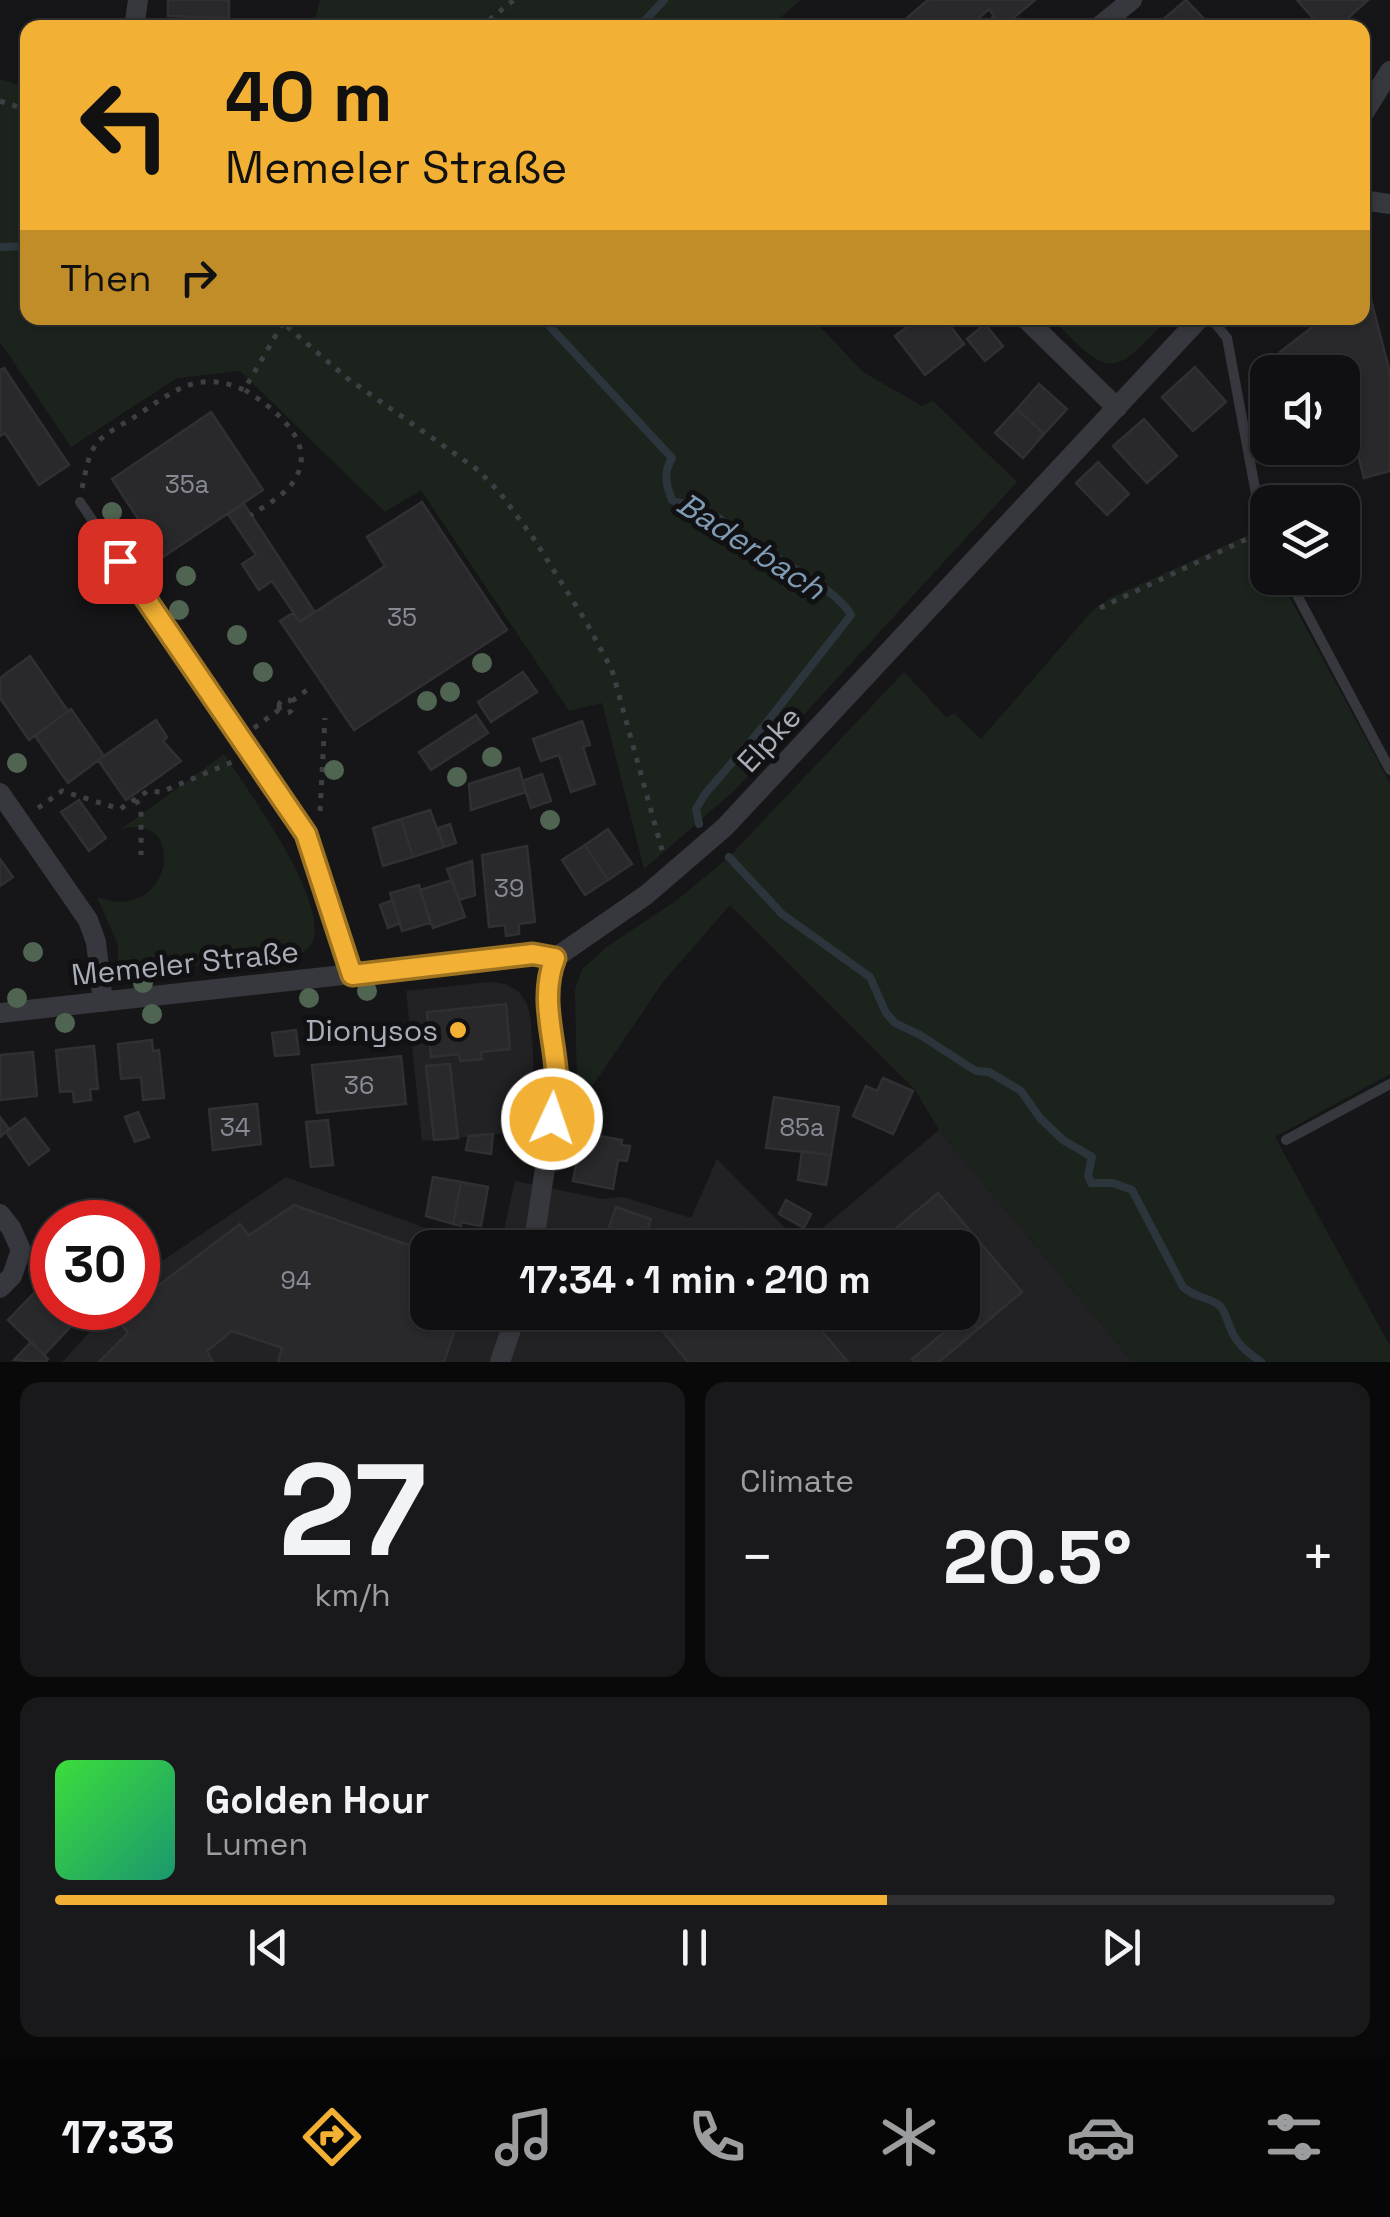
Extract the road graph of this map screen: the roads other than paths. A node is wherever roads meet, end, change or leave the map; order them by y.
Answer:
1 (1132, 0) edge
2 (1106, 20) edge
3 (1390, 71) edge
4 (1370, 103) edge
5 (1033, 325) edge
6 (1194, 325) edge
7 (1216, 325) edge
8 (1117, 408) junction
9 (1256, 485) edge
10 (80, 502) road end
11 (1297, 595) edge
12 (1390, 770) edge
13 (0, 793) edge
14 (555, 958) junction
15 (352, 975) junction
16 (103, 1002) junction
17 (0, 1012) edge
18 (1390, 1084) edge
19 (1286, 1140) dead end
20 (0, 1214) edge
21 (537, 1230) edge
22 (0, 1288) edge
23 (511, 1330) edge
24 (500, 1362) edge

1 - 2 street
3 - 4 street
5 - 8 street
6 - 8 street, Elpke
7 - 9 lane
8 - 14 street, Elpke
10 - 15 lane
11 - 12 lane
13 - 16 street
14 - 15 street, Memeler Straße
14 - 21 street
15 - 16 street, Memeler Straße
16 - 17 street, Memeler Straße
18 - 19 lane
20 - 22 street
23 - 24 street

